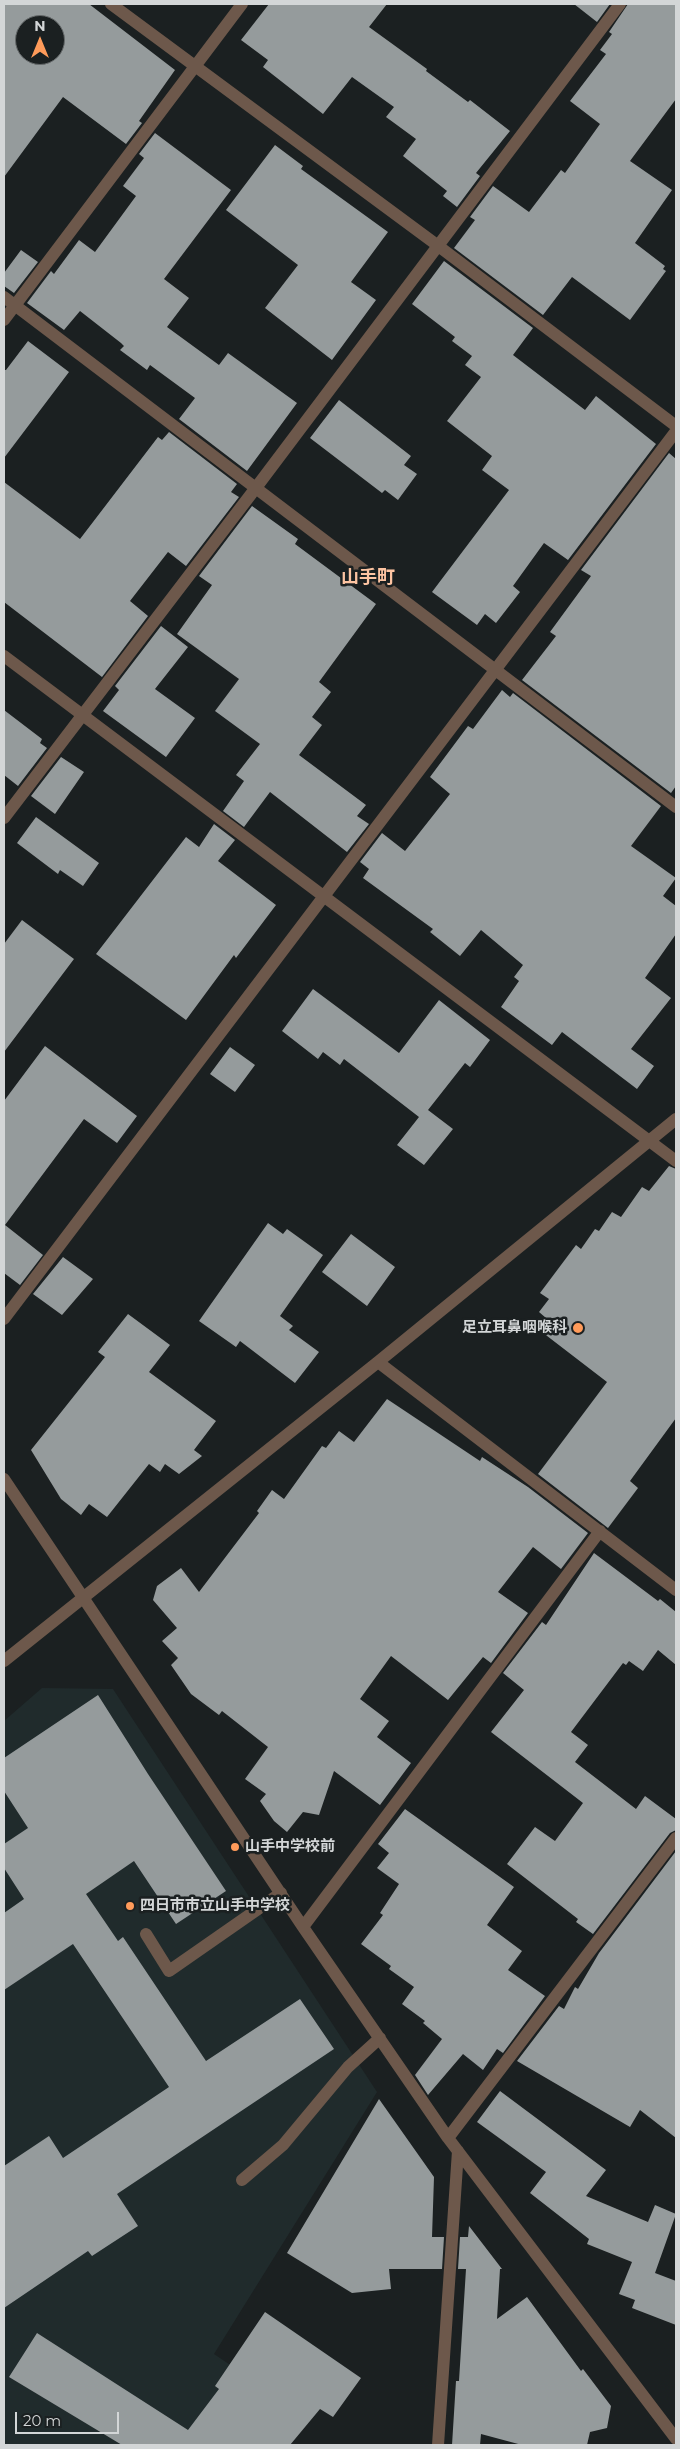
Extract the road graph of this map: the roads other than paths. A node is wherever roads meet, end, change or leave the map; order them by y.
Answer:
1 (111, 4) edge
2 (242, 4) edge
3 (620, 4) edge
4 (195, 66) junction
5 (437, 245) junction
6 (4, 297) edge
7 (15, 306) junction
8 (4, 320) edge
9 (676, 426) edge
10 (676, 431) edge
11 (255, 488) junction
12 (4, 656) edge
13 (495, 670) junction
14 (83, 715) junction
15 (676, 807) edge
16 (4, 818) edge
17 (323, 895) junction
18 (676, 1119) edge
19 (650, 1140) junction
20 (676, 1161) edge
21 (4, 1319) edge
22 (378, 1362) junction
23 (4, 1479) edge
24 (600, 1531) junction
25 (676, 1590) edge
26 (83, 1600) junction
27 (4, 1662) edge
28 (676, 1838) edge
29 (281, 1893) junction
30 (303, 1927) junction
31 (146, 1934) dead end
32 (380, 2038) junction
33 (448, 2138) junction
34 (458, 2151) junction
35 (242, 2180) dead end
36 (676, 2439) edge
37 (438, 2445) edge

1 - 4 street
2 - 4 street
3 - 5 street
4 - 5 street
4 - 7 street
5 - 9 street
5 - 11 street
6 - 7 street
7 - 8 street
7 - 11 street
10 - 13 street
11 - 13 street
11 - 14 street
12 - 14 street
13 - 15 street
13 - 17 street
14 - 16 street
14 - 17 street
17 - 19 street
17 - 21 street
18 - 19 street
19 - 20 street
19 - 22 street
22 - 24 street
22 - 26 street
23 - 26 street
24 - 25 street
24 - 30 street
26 - 27 street
26 - 29 street
28 - 33 street
29 - 30 street
29 - 31 street
30 - 32 street
32 - 33 street
32 - 35 street
33 - 34 street
34 - 36 street
34 - 37 street

